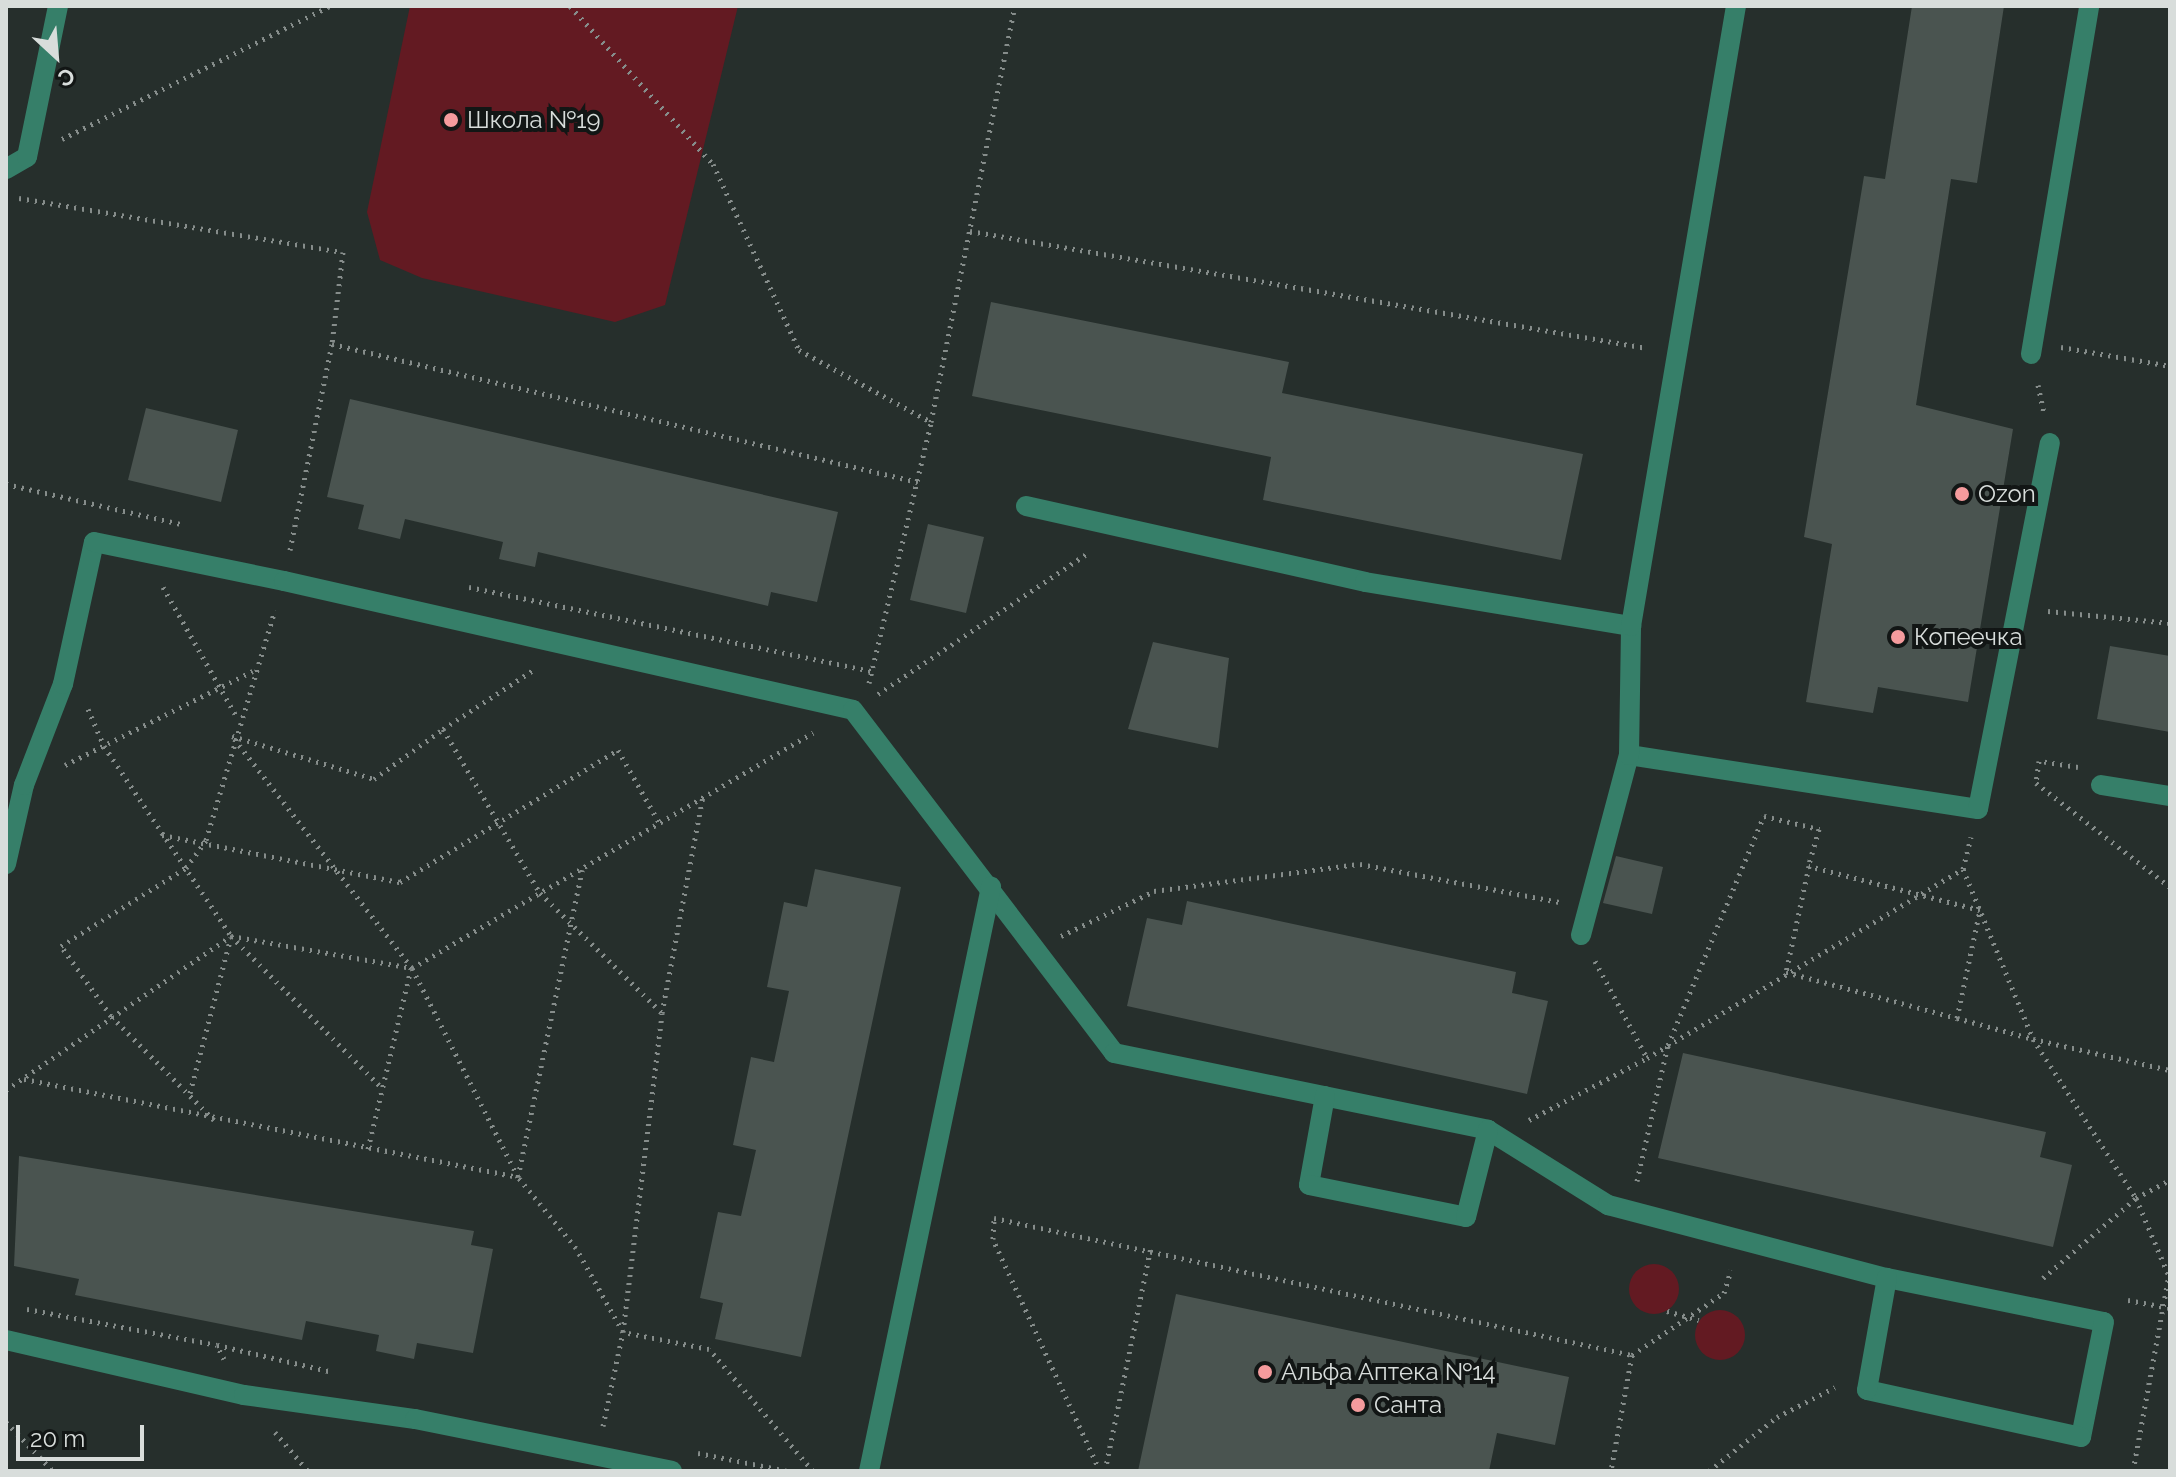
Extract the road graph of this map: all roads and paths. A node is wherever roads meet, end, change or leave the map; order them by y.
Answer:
1 (58, 6) edge
2 (330, 6) edge
3 (570, 6) edge
4 (1015, 6) edge
5 (1736, 6) edge
6 (2089, 6) edge
7 (27, 157) junction
8 (6, 169) edge
9 (6, 196) edge
10 (970, 231) junction
11 (332, 344) junction
12 (2032, 348) junction
13 (1676, 353) junction
14 (2170, 366) edge
15 (931, 422) junction
16 (2050, 443) joint
17 (918, 482) junction
18 (6, 484) edge
19 (1026, 506) dead end
20 (186, 525) dead end
21 (1123, 529) junction
22 (276, 546) dead end
23 (291, 549) junction
24 (306, 552) dead end
25 (147, 581) dead end
26 (284, 581) junction
27 (460, 585) dead end
28 (2016, 608) junction
29 (2170, 623) edge
30 (1631, 626) junction
31 (557, 642) junction
32 (68, 661) junction
33 (254, 671) junction
34 (875, 672) junction
35 (216, 688) junction
36 (853, 710) junction
37 (238, 718) junction
38 (443, 729) junction
39 (232, 736) junction
40 (104, 746) junction
41 (1629, 755) junction
42 (24, 785) junction
43 (2101, 785) dead end
44 (703, 795) junction
45 (2170, 796) edge
46 (500, 822) junction
47 (660, 824) junction
48 (162, 835) junction
49 (206, 840) junction
50 (6, 864) edge
51 (330, 866) junction
52 (1809, 866) junction
53 (186, 868) junction
54 (582, 869) junction
55 (991, 887) junction
56 (540, 893) junction
57 (1914, 897) junction
58 (1588, 908) junction
59 (1980, 910) junction
60 (575, 929) junction
61 (1581, 935) joint
62 (231, 936) junction
63 (1036, 948) junction
64 (412, 968) junction
65 (1786, 972) junction
66 (662, 1013) junction
67 (111, 1016) junction
68 (1957, 1018) junction
69 (2033, 1039) junction
70 (1668, 1045) junction
71 (1647, 1058) junction
72 (2170, 1070) edge
73 (23, 1079) junction
74 (382, 1088) junction
75 (6, 1090) edge
76 (190, 1094) junction
77 (1325, 1096) junction
78 (214, 1120) junction
79 (1488, 1130) junction
80 (1536, 1130) dead end
81 (368, 1149) junction
82 (518, 1177) junction
83 (2170, 1180) edge
84 (1634, 1194) dead end
85 (2136, 1198) junction
86 (1741, 1239) junction
87 (1151, 1247) junction
88 (2169, 1273) edge
89 (1887, 1278) junction
90 (2052, 1285) dead end
91 (2123, 1299) dead end
92 (21, 1308) dead end
93 (2168, 1308) edge
94 (1667, 1311) dead end
95 (1688, 1314) junction
96 (1699, 1320) dead end
97 (623, 1332) junction
98 (6, 1340) edge
99 (217, 1345) dead end
100 (1632, 1355) junction
101 (1871, 1368) junction
102 (6, 1422) edge
103 (602, 1434) dead end
104 (53, 1471) edge
105 (672, 1471) edge
106 (813, 1471) edge
107 (869, 1471) edge
108 (1103, 1471) edge
109 (1611, 1471) edge
110 (1709, 1471) edge
111 (2133, 1471) edge

1 - 7 lane
2 - 7 path
3 - 15 path
4 - 10 path
5 - 13 lane
6 - 12 lane
7 - 8 lane
9 - 11 path
10 - 13 path
10 - 15 path
11 - 17 path
11 - 23 path
12 - 14 path
12 - 16 path
13 - 30 lane
15 - 17 path
16 - 28 lane
17 - 34 path
18 - 20 path
19 - 21 lane
21 - 30 lane
21 - 36 path
22 - 23 path
23 - 24 path
23 - 26 path
25 - 35 path
26 - 31 lane
26 - 32 lane
26 - 33 path
27 - 34 path
28 - 29 path
28 - 41 lane
30 - 41 lane
31 - 36 lane
31 - 38 path
32 - 40 path
32 - 42 lane
33 - 35 path
33 - 37 path
34 - 36 path
35 - 37 path
35 - 40 path
36 - 44 path
36 - 55 lane
37 - 39 path
38 - 39 path
38 - 46 path
39 - 49 path
39 - 51 path
40 - 42 path
40 - 48 path
41 - 58 lane
42 - 50 lane
43 - 45 lane
44 - 47 path
44 - 66 path
46 - 47 path
46 - 51 path
46 - 56 path
47 - 54 path
48 - 49 path
48 - 53 path
49 - 51 path
49 - 53 path
51 - 64 path
52 - 57 path
52 - 65 path
52 - 70 path
53 - 62 path
53 - 67 path
54 - 56 path
54 - 60 path
55 - 63 lane
55 - 107 lane
56 - 60 path
56 - 64 path
57 - 59 path
57 - 59 path
57 - 65 path
58 - 61 lane
58 - 63 path
59 - 68 path
59 - 69 path
60 - 66 path
60 - 82 path
61 - 71 path
62 - 64 path
62 - 67 path
62 - 74 path
62 - 76 path
63 - 77 lane
64 - 74 path
64 - 82 path
65 - 68 path
65 - 70 path
66 - 97 path
67 - 73 path
67 - 76 path
68 - 69 path
69 - 72 path
69 - 85 path
70 - 71 path
70 - 84 path
71 - 80 path
73 - 75 path
73 - 78 path
74 - 81 path
76 - 78 path
77 - 79 lane
77 - 79 lane
78 - 81 path
79 - 86 lane
81 - 82 path
82 - 97 path
83 - 85 path
85 - 88 path
85 - 90 path
86 - 89 lane
86 - 95 path
87 - 100 path
87 - 108 path
87 - 108 path
88 - 93 path
89 - 101 lane
89 - 101 lane
91 - 93 path
92 - 99 path
93 - 111 path
94 - 95 path
95 - 96 path
95 - 100 path
97 - 103 path
97 - 106 path
98 - 105 lane
100 - 109 path
101 - 110 path
102 - 104 path

